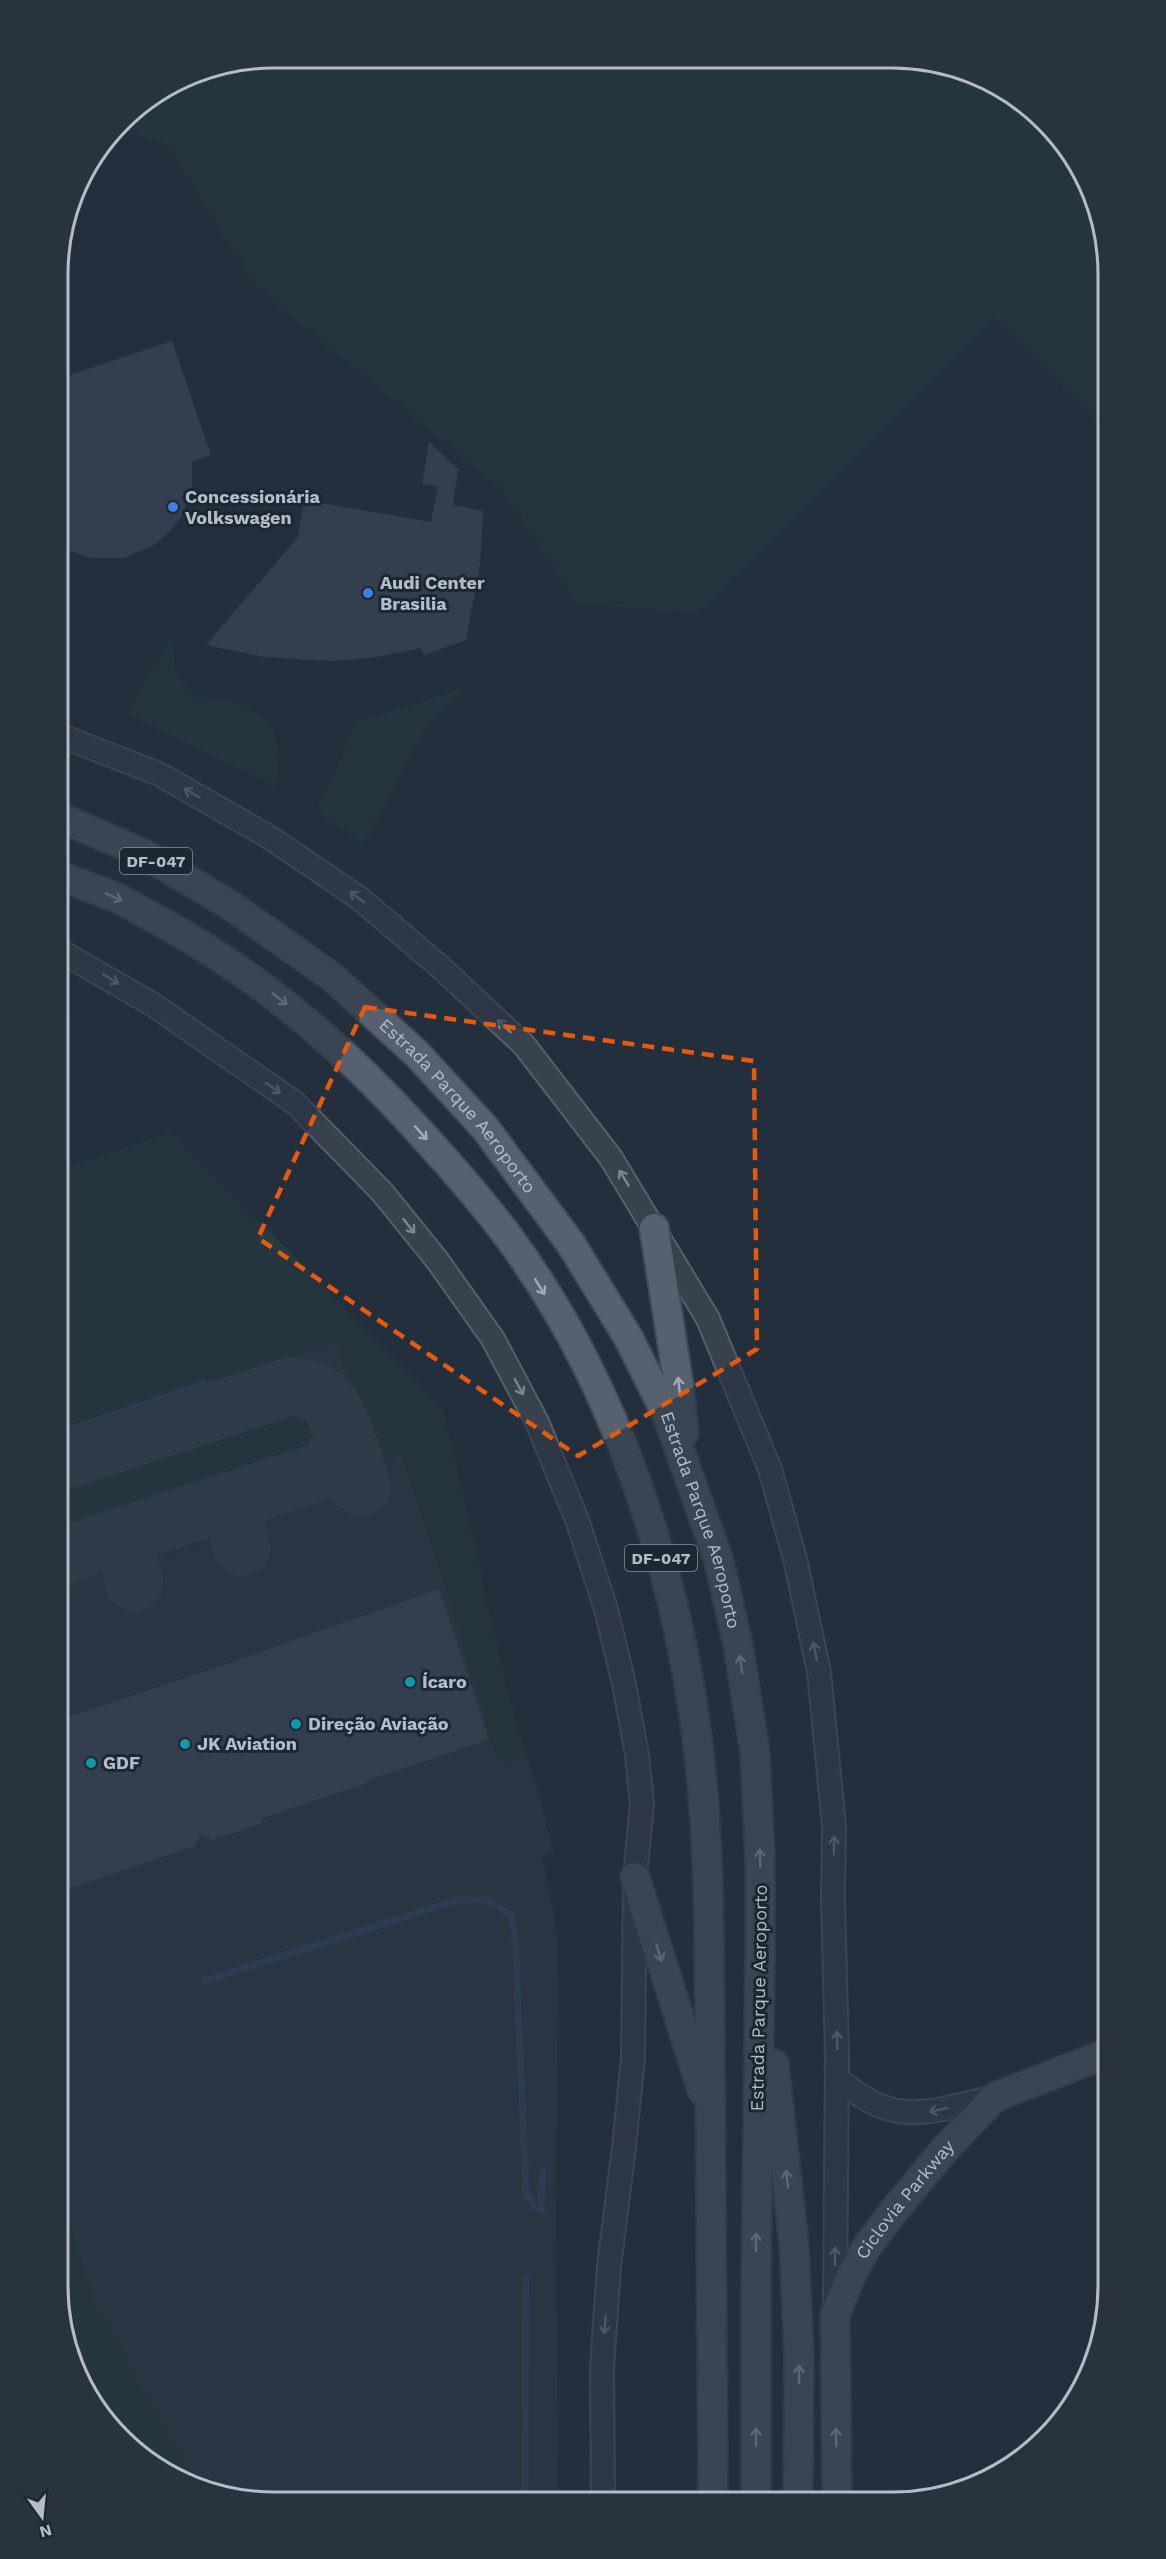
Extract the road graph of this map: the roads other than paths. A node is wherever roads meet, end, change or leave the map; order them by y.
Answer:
1 (68, 739) edge
2 (68, 821) edge
3 (68, 879) edge
4 (68, 956) edge
5 (654, 1228) junction
6 (687, 1465) junction
7 (635, 1877) junction
8 (760, 1958) junction
9 (1098, 2057) edge
10 (837, 2078) junction
11 (995, 2097) junction
12 (711, 2118) junction
13 (835, 2314) junction
14 (603, 2492) edge
15 (713, 2492) edge
16 (756, 2492) edge
17 (798, 2492) edge
18 (837, 2492) edge

5 -> 1 street
2 - 6 main road, Estrada Parque Aeroporto / DF-047
3 -> 12 main road, DF-047
4 -> 7 street
6 -> 5 main road
10 -> 5 street
8 -> 6 main road, Estrada Parque Aeroporto / DF-047
7 -> 12 main road
7 -> 14 street
16 -> 8 main road, Estrada Parque Aeroporto / DF-047
17 -> 8 main road
9 - 11 main road, Ciclovia Parkway
11 -> 10 street, Ciclovia Parkway
13 -> 10 street
11 - 13 main road, Ciclovia Parkway
12 - 15 main road, DF-047
18 -> 13 main road

